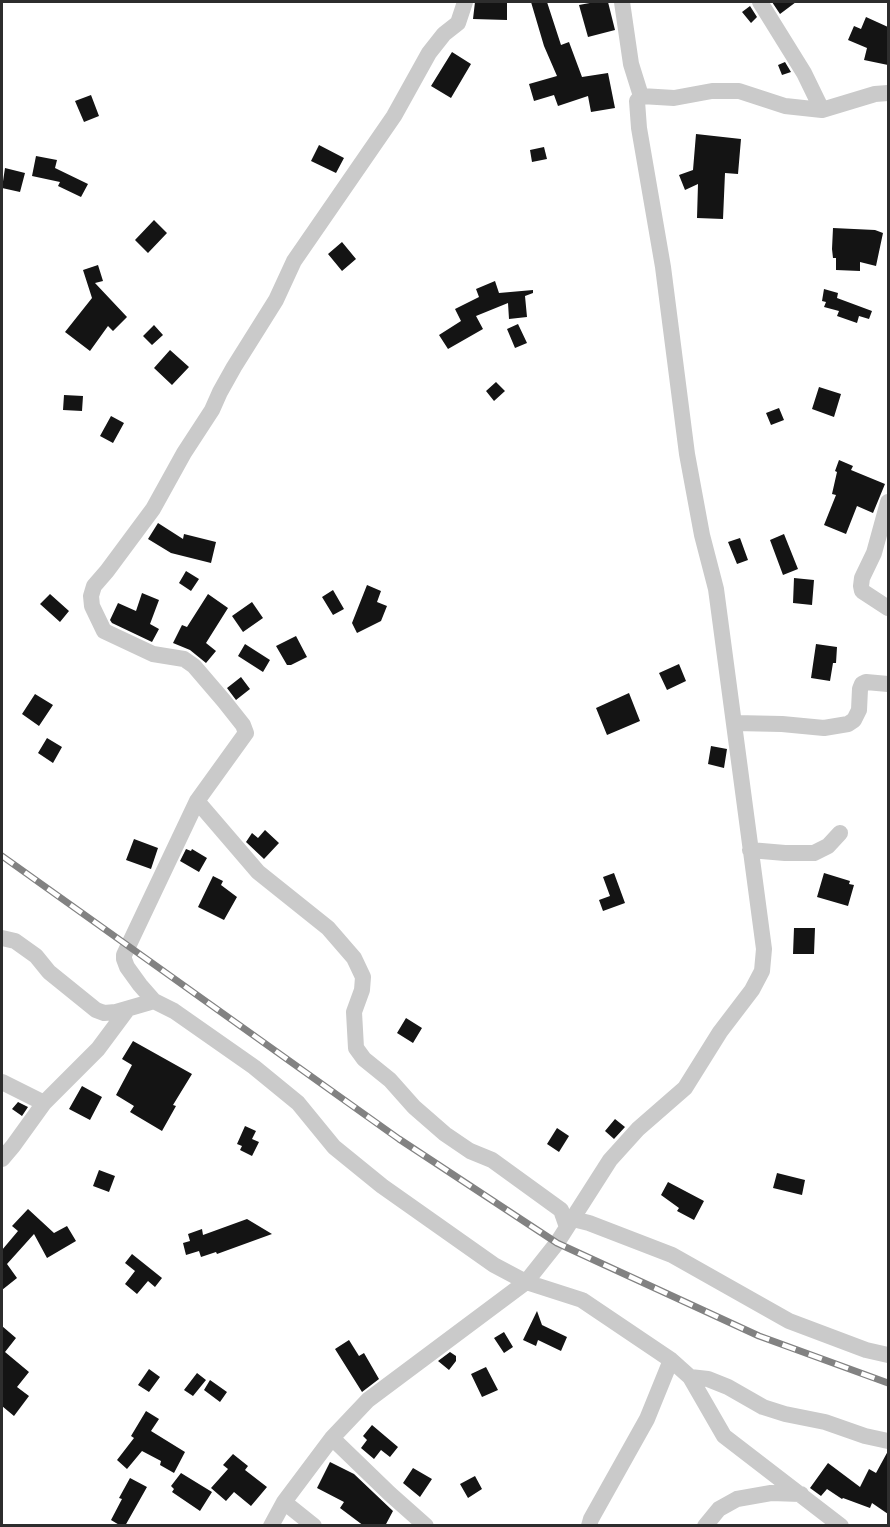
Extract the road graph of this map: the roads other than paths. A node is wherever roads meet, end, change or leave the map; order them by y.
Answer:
1 (465, 2) edge
2 (622, 2) edge
3 (760, 2) edge
4 (888, 93) edge
5 (641, 96) junction
6 (822, 110) junction
7 (888, 502) edge
8 (888, 608) edge
9 (888, 684) edge
10 (735, 723) junction
11 (197, 801) junction
12 (840, 832) dead end
13 (750, 850) junction
14 (2, 938) edge
15 (154, 1001) junction
16 (127, 1010) junction
17 (2, 1082) edge
18 (44, 1103) junction
19 (2, 1159) edge
20 (570, 1223) junction
21 (526, 1282) junction
22 (888, 1355) edge
23 (671, 1360) junction
24 (690, 1377) junction
25 (332, 1438) junction
26 (888, 1442) edge
27 (801, 1494) junction
28 (284, 1502) junction
29 (271, 1526) edge
30 (314, 1526) edge
31 (426, 1526) edge
32 (589, 1526) edge
33 (705, 1526) edge
34 (841, 1526) edge

1 - 11 street
2 - 5 street
3 - 6 street
4 - 6 street
5 - 6 street
5 - 10 street
7 - 8 street
9 - 10 street
10 - 13 street
11 - 15 street
11 - 20 street
12 - 13 street
13 - 20 street
14 - 16 street
15 - 16 street
15 - 21 street
16 - 18 street
17 - 18 street
18 - 19 street
20 - 21 street
20 - 22 street
21 - 23 street
21 - 25 street
23 - 24 street
23 - 32 street
24 - 26 street
24 - 27 street
25 - 28 street
25 - 31 street
27 - 33 street
27 - 34 street
28 - 29 street
28 - 30 street

